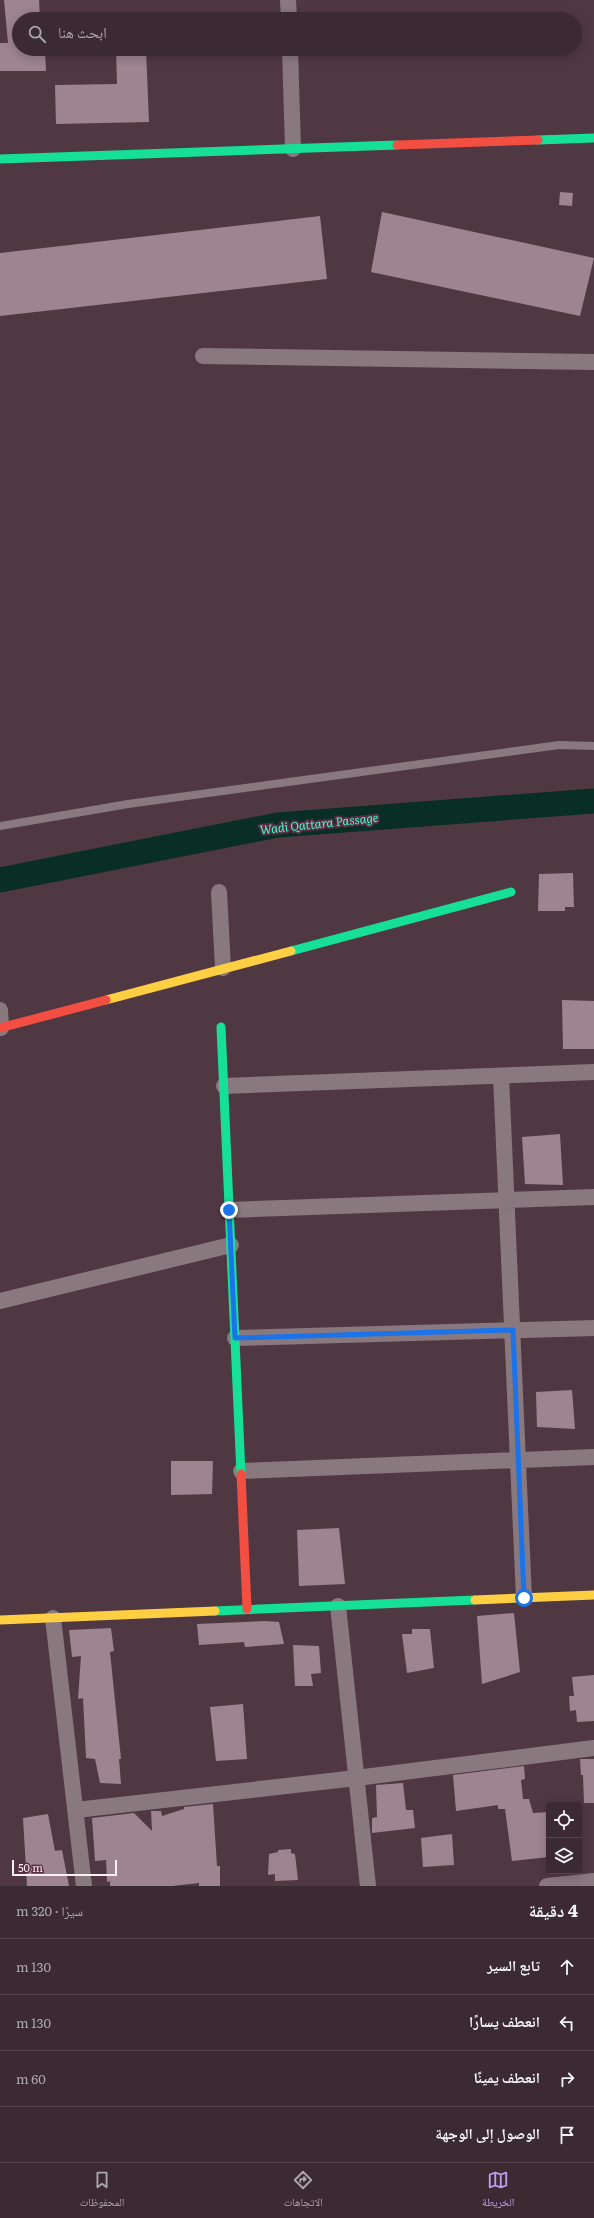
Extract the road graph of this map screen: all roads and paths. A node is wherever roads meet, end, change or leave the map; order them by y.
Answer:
1 (288, 0) edge
2 (289, 12) edge
3 (290, 56) edge
4 (594, 138) edge
5 (293, 148) junction
6 (0, 159) edge
7 (203, 356) dead end
8 (594, 362) edge
9 (594, 746) edge
10 (0, 826) edge
11 (219, 892) dead end
12 (511, 892) dead end
13 (223, 968) junction
14 (0, 1010) edge
15 (221, 1027) dead end
16 (1, 1028) edge
17 (594, 1072) edge
18 (501, 1076) junction
19 (224, 1086) junction
20 (594, 1197) edge
21 (507, 1200) junction
22 (229, 1210) junction
23 (231, 1245) junction
24 (0, 1301) edge
25 (594, 1328) edge
26 (513, 1330) junction
27 (235, 1338) junction
28 (594, 1457) edge
29 (518, 1460) junction
30 (241, 1471) junction
31 (594, 1595) edge
32 (524, 1598) junction
33 (338, 1606) junction
34 (247, 1609) junction
35 (53, 1618) junction
36 (0, 1620) edge
37 (594, 1748) edge
38 (356, 1778) junction
39 (76, 1810) junction
40 (594, 1881) edge
41 (84, 1886) edge
42 (368, 1886) edge
43 (546, 1886) edge

1 - 2 street
3 - 5 street
4 - 5 street
5 - 6 street
7 - 8 street
9 - 10 lane
11 - 13 street
12 - 13 street
13 - 16 street
14 - 16 street
15 - 19 street
17 - 18 street
18 - 19 street
18 - 21 street
19 - 22 street
20 - 21 street
21 - 22 street
21 - 26 street
22 - 23 street
23 - 24 street
23 - 27 street
25 - 26 street
26 - 27 street
26 - 29 street
27 - 30 street
28 - 29 street
29 - 30 street
29 - 32 street
30 - 34 street
31 - 32 street
32 - 33 street
33 - 34 street
33 - 38 street
34 - 35 street
35 - 36 street
35 - 39 street
37 - 38 street
38 - 39 street
38 - 42 street
39 - 41 street
40 - 43 street

